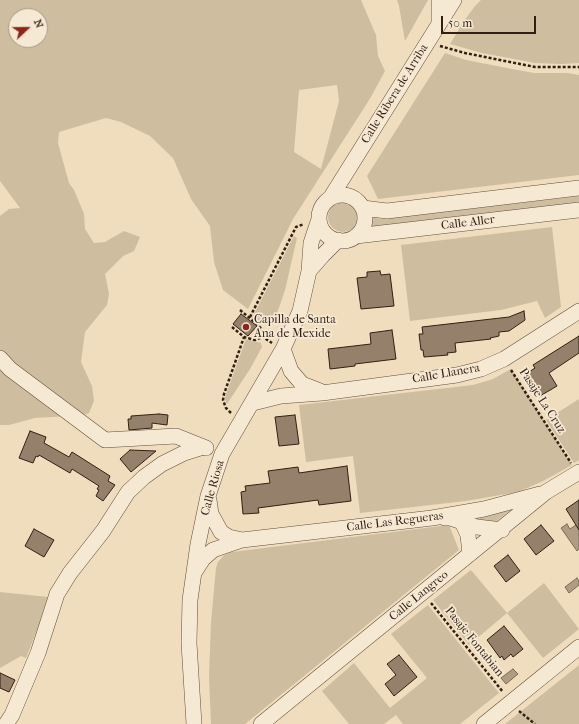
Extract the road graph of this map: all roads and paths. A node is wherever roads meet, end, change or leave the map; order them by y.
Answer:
1 (439, 0) edge
2 (454, 0) edge
3 (439, 24) junction
4 (428, 41) junction
5 (579, 67) edge
6 (350, 168) junction
7 (579, 188) edge
8 (331, 197) junction
9 (352, 197) junction
10 (363, 208) junction
11 (579, 210) edge
12 (319, 219) junction
13 (356, 236) junction
14 (338, 240) junction
15 (309, 271) junction
16 (240, 310) dead end
17 (579, 311) edge
18 (250, 317) junction
19 (232, 327) dead end
20 (244, 337) junction
21 (263, 337) junction
22 (283, 349) junction
23 (0, 358) edge
24 (504, 359) junction
25 (322, 393) junction
26 (253, 403) junction
27 (240, 424) junction
28 (203, 447) junction
29 (222, 454) junction
30 (578, 473) edge
31 (546, 492) junction
32 (208, 496) junction
33 (432, 518) junction
34 (462, 522) junction
35 (502, 530) junction
36 (242, 540) junction
37 (470, 554) junction
38 (193, 574) junction
39 (423, 593) junction
40 (579, 647) edge
41 (511, 702) junction
42 (6, 724) edge
43 (194, 724) edge
44 (261, 724) edge
45 (484, 724) edge
46 (535, 724) edge

1 - 3 street
2 - 3 street, Calle Ribera de Arriba
3 - 4 street, Calle Ribera de Arriba
4 - 5 path
4 - 6 street, Calle Ribera de Arriba
6 - 8 street, Calle Ribera de Arriba
6 - 9 street
7 - 10 street, Calle Aller
8 - 9 street
8 - 12 street
9 - 10 street
10 - 13 street
11 - 13 street, Calle Aller
12 - 14 street
12 - 15 street, Calle Riosa
12 - 18 path
13 - 14 street
14 - 15 street, Calle Riosa
15 - 22 street, Calle Riosa
16 - 18 path
17 - 24 street, Calle Llanera
18 - 21 path
19 - 20 path
20 - 21 path
20 - 27 path
21 - 22 path
22 - 25 street
22 - 26 street, Calle Riosa
23 - 28 street
24 - 25 street, Calle Llanera
24 - 30 path, Pasaje La Cruz
25 - 26 street, Calle Llanera
26 - 27 street, Calle Riosa
27 - 29 street, Calle Riosa
28 - 29 street
28 - 42 street
29 - 32 street, Calle Riosa
30 - 31 street, Calle Langreo
31 - 33 street, Calle Las Regueras
31 - 35 street, Calle Langreo
32 - 36 street, Calle Las Regueras
32 - 38 street, Calle Riosa
33 - 34 street
33 - 36 street, Calle Las Regueras
34 - 35 street
34 - 37 street
35 - 37 street, Calle Langreo
36 - 38 street, Calle Las Regueras
37 - 39 street, Calle Langreo
38 - 43 street, Calle Riosa
39 - 41 path, Pasaje Fontabian
39 - 44 street, Calle Langreo
40 - 41 street
41 - 45 street
41 - 46 path, Pasaje Fontabian

